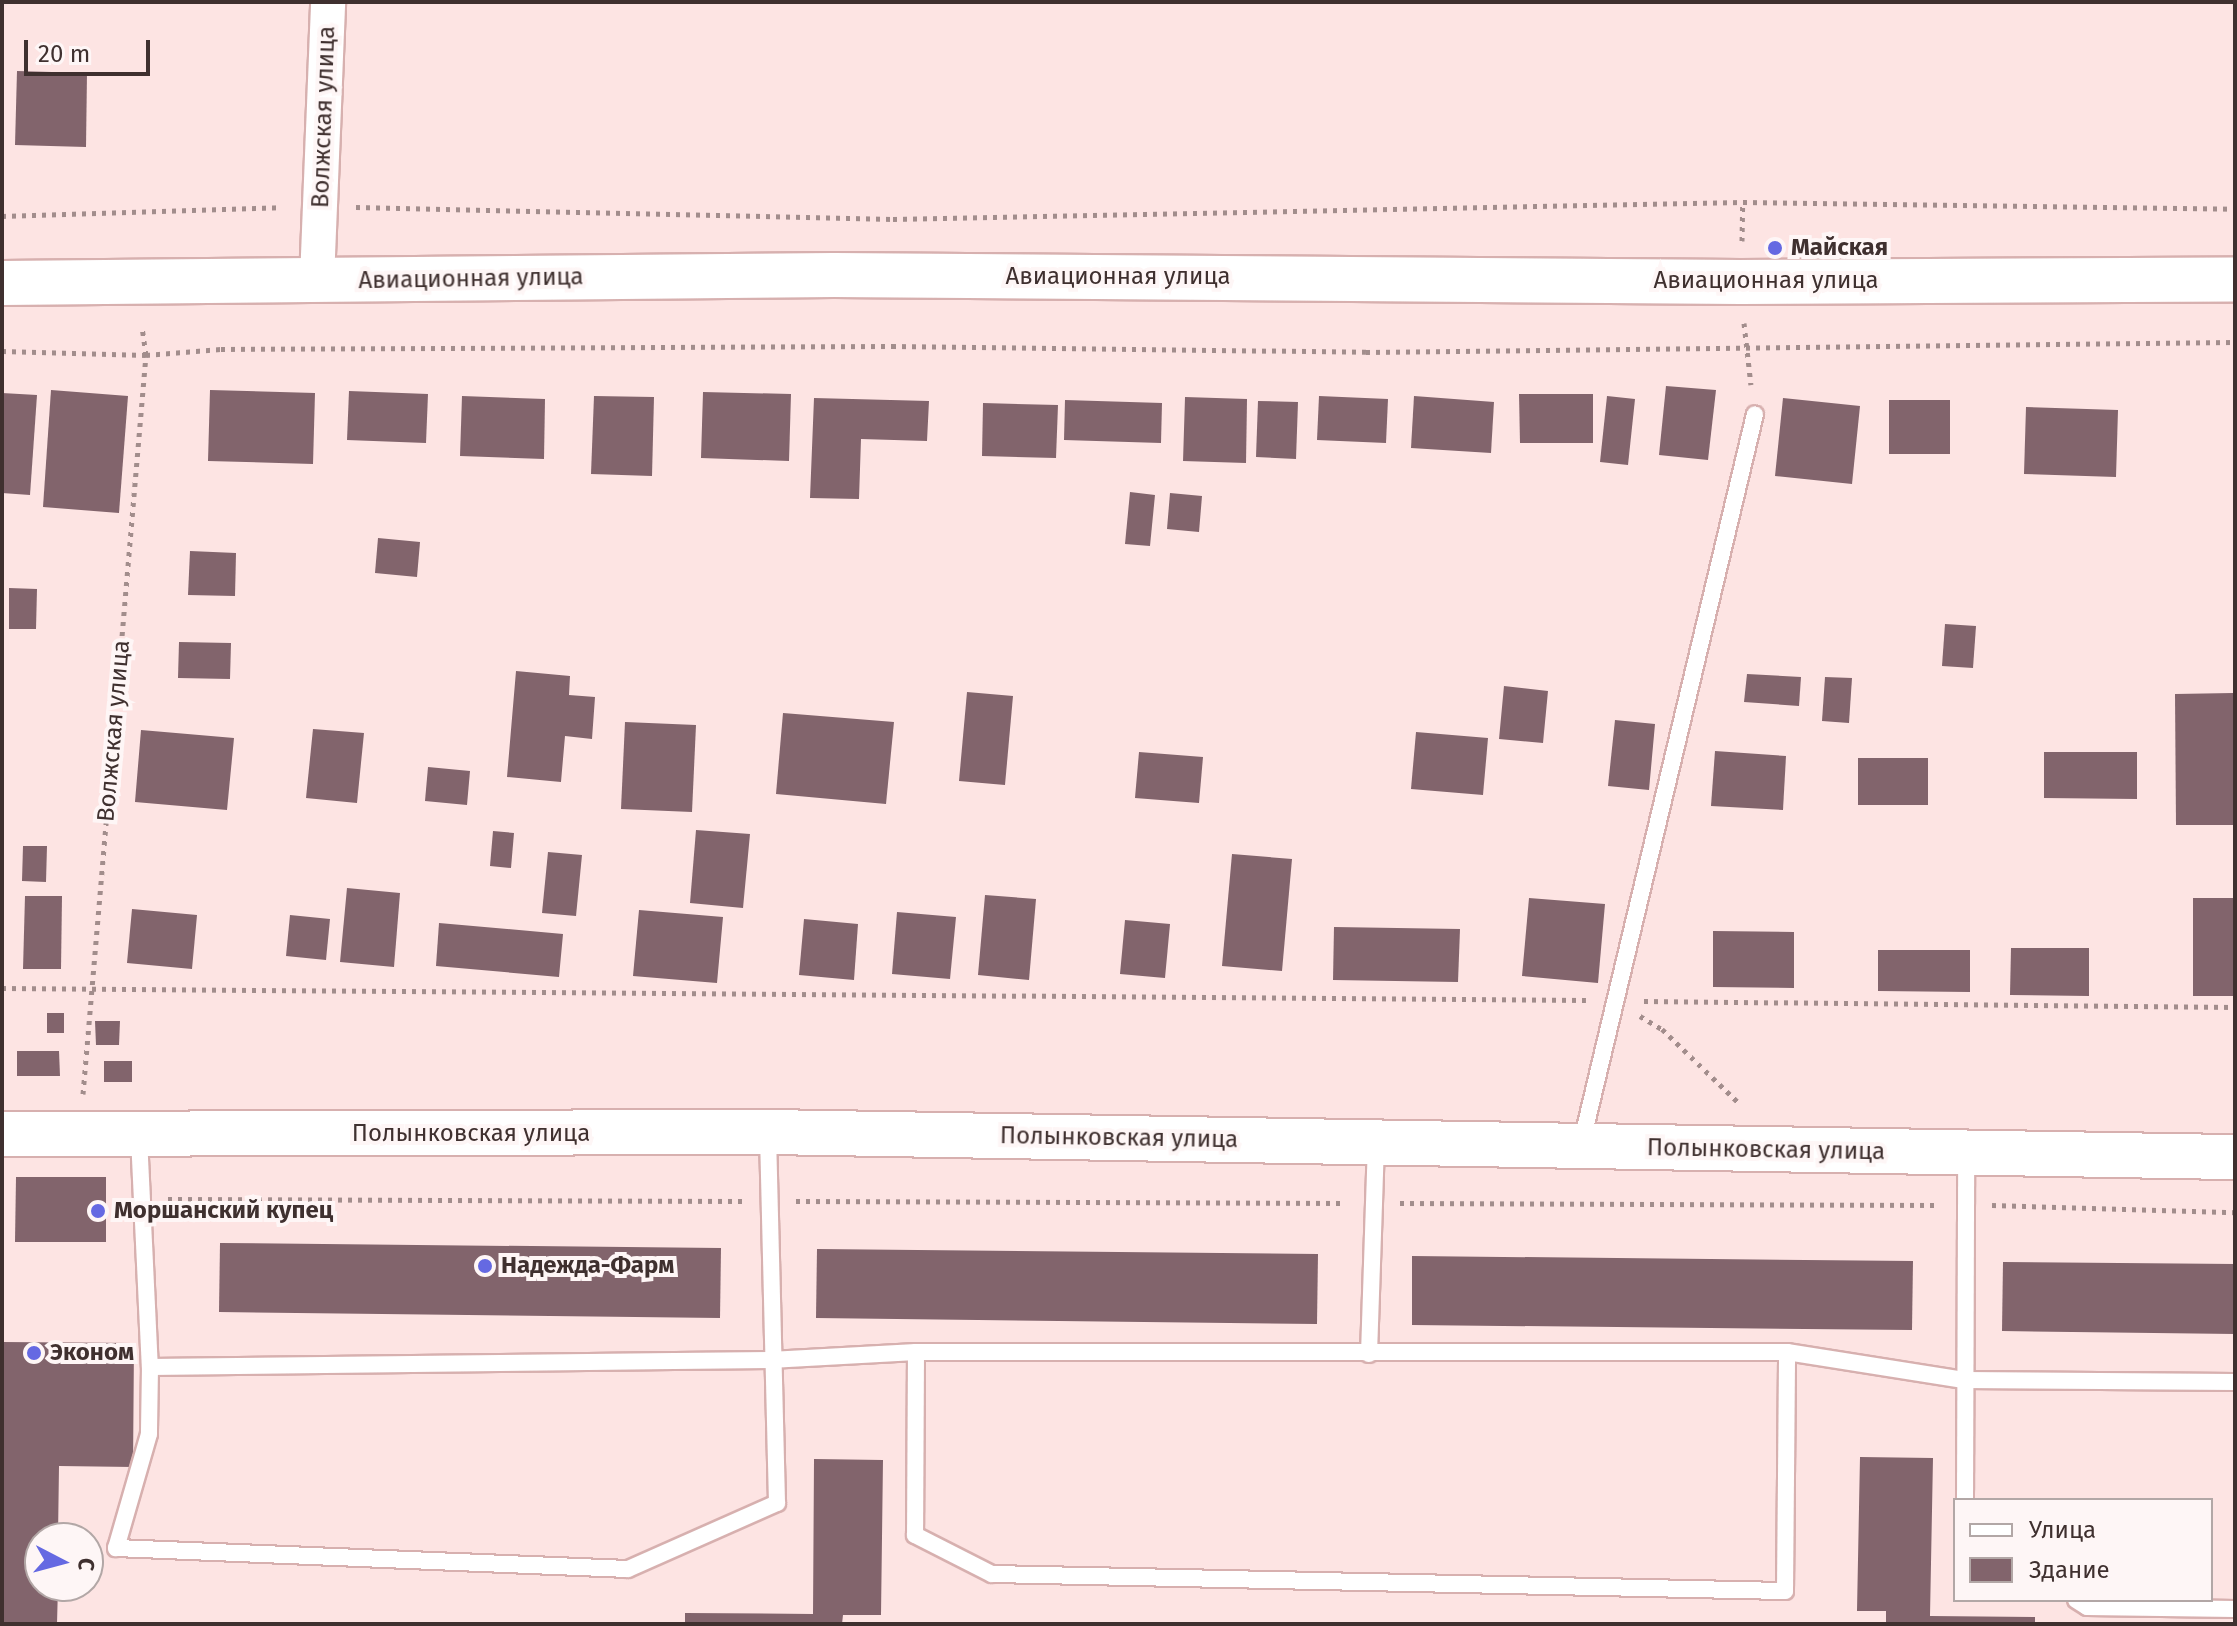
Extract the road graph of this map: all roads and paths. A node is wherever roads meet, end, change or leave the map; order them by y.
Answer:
1 (328, 2) edge
2 (320, 206) junction
3 (2235, 209) edge
4 (2, 216) edge
5 (2235, 279) edge
6 (317, 280) junction
7 (2, 283) edge
8 (142, 328) dead end
9 (2235, 342) edge
10 (2, 351) edge
11 (146, 355) junction
12 (1755, 414) dead end
13 (2, 988) edge
14 (92, 989) junction
15 (1615, 1001) junction
16 (2235, 1007) edge
17 (768, 1132) junction
18 (2, 1134) edge
19 (80, 1134) junction
20 (139, 1135) junction
21 (1376, 1142) junction
22 (1581, 1147) junction
23 (1756, 1149) junction
24 (1966, 1153) junction
25 (2235, 1157) edge
26 (142, 1199) junction
27 (769, 1201) junction
28 (1357, 1203) dead end
29 (1389, 1203) dead end
30 (1755, 1204) junction
31 (1965, 1205) junction
32 (2235, 1212) edge
33 (916, 1352) junction
34 (1787, 1352) junction
35 (1369, 1354) junction
36 (770, 1360) junction
37 (150, 1367) junction
38 (1964, 1380) junction
39 (2235, 1382) edge
40 (1965, 1498) edge
41 (2079, 1602) edge
42 (2235, 1609) edge

1 - 2 street, Волжская улица
2 - 3 path
2 - 4 path
2 - 6 street, Волжская улица
5 - 6 street, Авиационная улица
6 - 7 street, Авиационная улица
8 - 11 path, Волжская улица
9 - 11 path
10 - 11 path
11 - 14 path, Волжская улица
12 - 15 lane
13 - 14 path
14 - 15 path
14 - 19 path, Волжская улица
15 - 16 path
15 - 22 lane
15 - 23 path
17 - 20 street, Полынковская улица
17 - 21 street, Полынковская улица
17 - 27 lane
18 - 19 street, Полынковская улица
19 - 20 street, Полынковская улица
20 - 26 lane
21 - 22 street, Полынковская улица
21 - 35 lane
22 - 23 street, Полынковская улица
23 - 24 street, Полынковская улица
23 - 30 path
24 - 25 street, Полынковская улица
24 - 31 lane
26 - 27 path
26 - 37 lane
27 - 28 path
27 - 36 lane
29 - 30 path
30 - 31 path
31 - 32 path
31 - 38 lane
33 - 34 lane
33 - 35 lane
33 - 36 lane
34 - 35 lane
34 - 38 lane
36 - 37 lane
36 - 37 lane
38 - 39 lane
38 - 40 lane
41 - 42 lane

